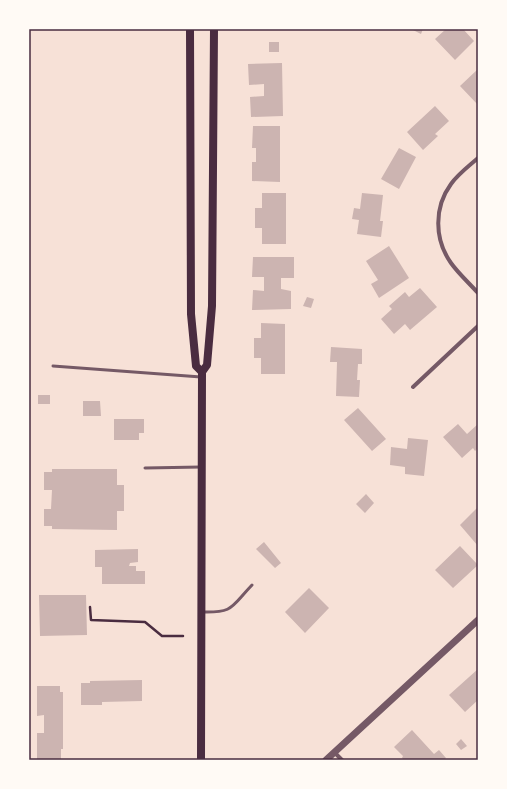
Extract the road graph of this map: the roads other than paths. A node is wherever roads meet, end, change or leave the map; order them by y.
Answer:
1 (190, 29) edge
2 (214, 29) edge
3 (478, 158) edge
4 (478, 293) edge
5 (478, 326) edge
6 (53, 366) dead end
7 (202, 375) junction
8 (413, 387) dead end
9 (202, 467) junction
10 (146, 468) dead end
11 (252, 585) dead end
12 (202, 612) junction
13 (478, 620) edge
14 (335, 752) junction
15 (201, 760) edge
16 (326, 760) edge
17 (342, 760) edge

1 - 7 main road
2 - 7 main road
3 - 4 street
5 - 8 street
6 - 7 lane
7 - 9 main road
9 - 10 lane
9 - 12 main road
11 - 12 lane
12 - 15 main road
13 - 14 street
14 - 16 street
14 - 17 street

